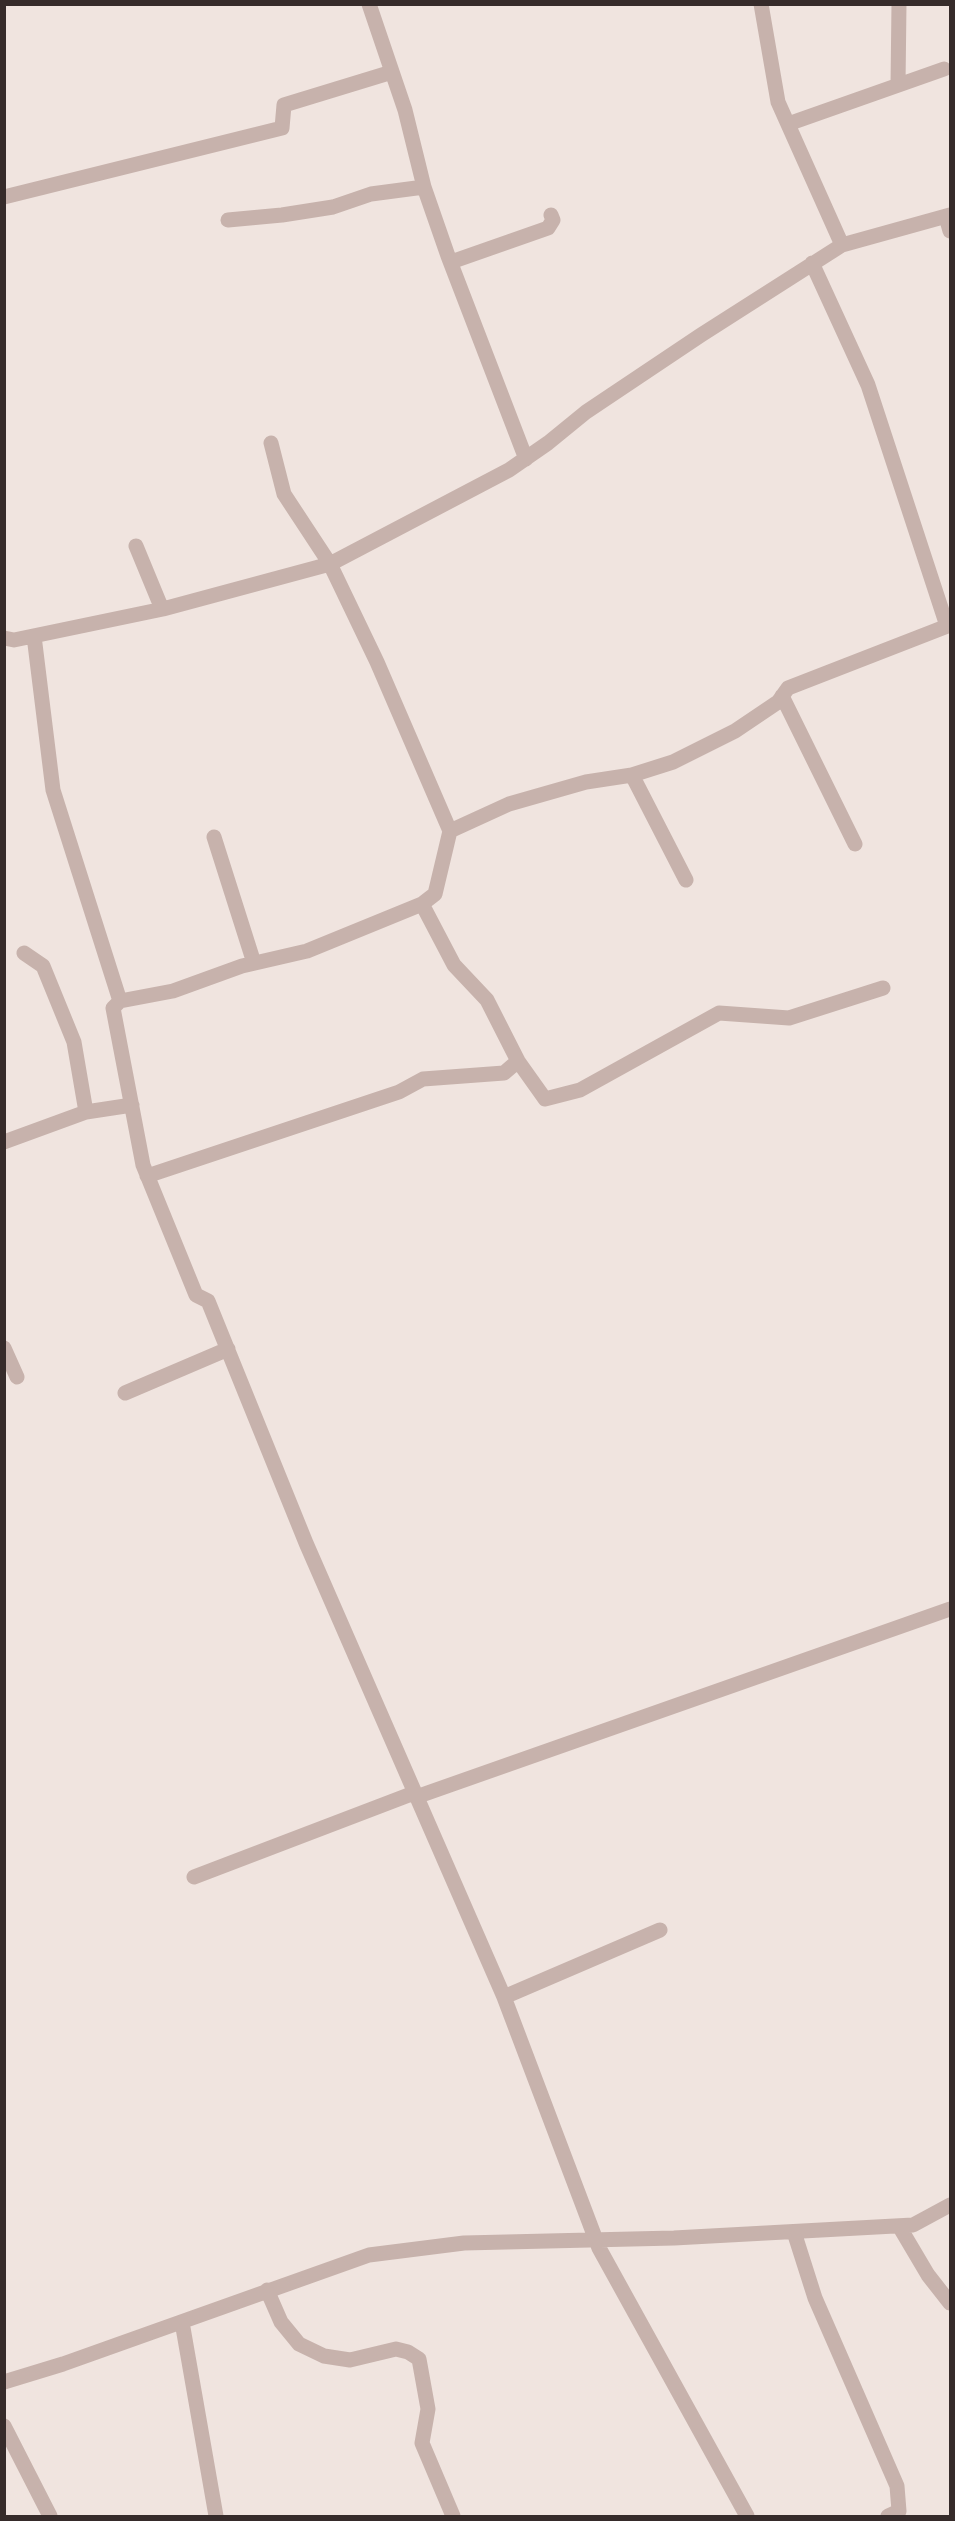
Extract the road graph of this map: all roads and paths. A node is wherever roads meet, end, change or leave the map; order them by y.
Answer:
1 (369, 4) edge
2 (761, 4) edge
3 (899, 4) edge
4 (944, 69) dead end
5 (392, 72) junction
6 (898, 85) junction
7 (788, 124) junction
8 (424, 187) junction
9 (4, 197) edge
10 (552, 215) dead end
11 (228, 220) dead end
12 (949, 221) edge
13 (842, 245) junction
14 (451, 262) junction
15 (812, 263) junction
16 (271, 443) dead end
17 (526, 459) junction
18 (136, 546) dead end
19 (330, 564) junction
20 (162, 609) junction
21 (949, 626) edge
22 (34, 636) junction
23 (4, 638) edge
24 (782, 696) junction
25 (632, 775) junction
26 (450, 831) junction
27 (214, 837) dead end
28 (855, 844) dead end
29 (686, 880) dead end
30 (422, 904) junction
31 (24, 953) dead end
32 (254, 963) junction
33 (883, 988) dead end
34 (120, 1001) junction
35 (518, 1061) junction
36 (132, 1105) junction
37 (86, 1112) junction
38 (4, 1142) edge
39 (147, 1176) junction
40 (4, 1348) edge
41 (228, 1350) junction
42 (17, 1377) dead end
43 (125, 1393) dead end
44 (951, 1609) edge
45 (415, 1795) junction
46 (194, 1878) dead end
47 (660, 1930) dead end
48 (504, 1997) junction
49 (951, 2205) edge
50 (899, 2226) junction
51 (794, 2232) junction
52 (595, 2239) junction
53 (267, 2290) junction
54 (951, 2304) edge
55 (182, 2322) junction
56 (4, 2382) edge
57 (4, 2426) edge
58 (50, 2517) edge
59 (216, 2517) edge
60 (453, 2517) edge
61 (747, 2517) edge
62 (888, 2517) edge

1 - 5 street
2 - 7 street
3 - 6 street
4 - 6 street
5 - 8 street
5 - 9 street
6 - 7 street
7 - 13 street
8 - 11 street
8 - 14 street
10 - 14 street
12 - 13 street
13 - 15 street
14 - 17 street
15 - 17 street
15 - 21 street
16 - 19 street
17 - 19 street
18 - 20 street
19 - 20 street
19 - 26 street
20 - 22 street
21 - 24 street
22 - 23 street
22 - 34 street
24 - 25 street
24 - 28 street
25 - 26 street
25 - 29 street
26 - 30 street
27 - 32 street
30 - 32 street
30 - 35 street
31 - 37 street
32 - 34 street
33 - 35 street
34 - 36 street
35 - 39 street
36 - 37 street
36 - 39 street
37 - 38 street
39 - 41 street
40 - 42 street
41 - 43 street
41 - 45 street
44 - 45 street
45 - 46 street
45 - 48 street
47 - 48 street
48 - 52 street
49 - 50 street
50 - 51 street
50 - 54 street
51 - 52 street
51 - 62 street
52 - 53 street
52 - 61 street
53 - 55 street
53 - 60 street
55 - 56 street
55 - 59 street
57 - 58 street

